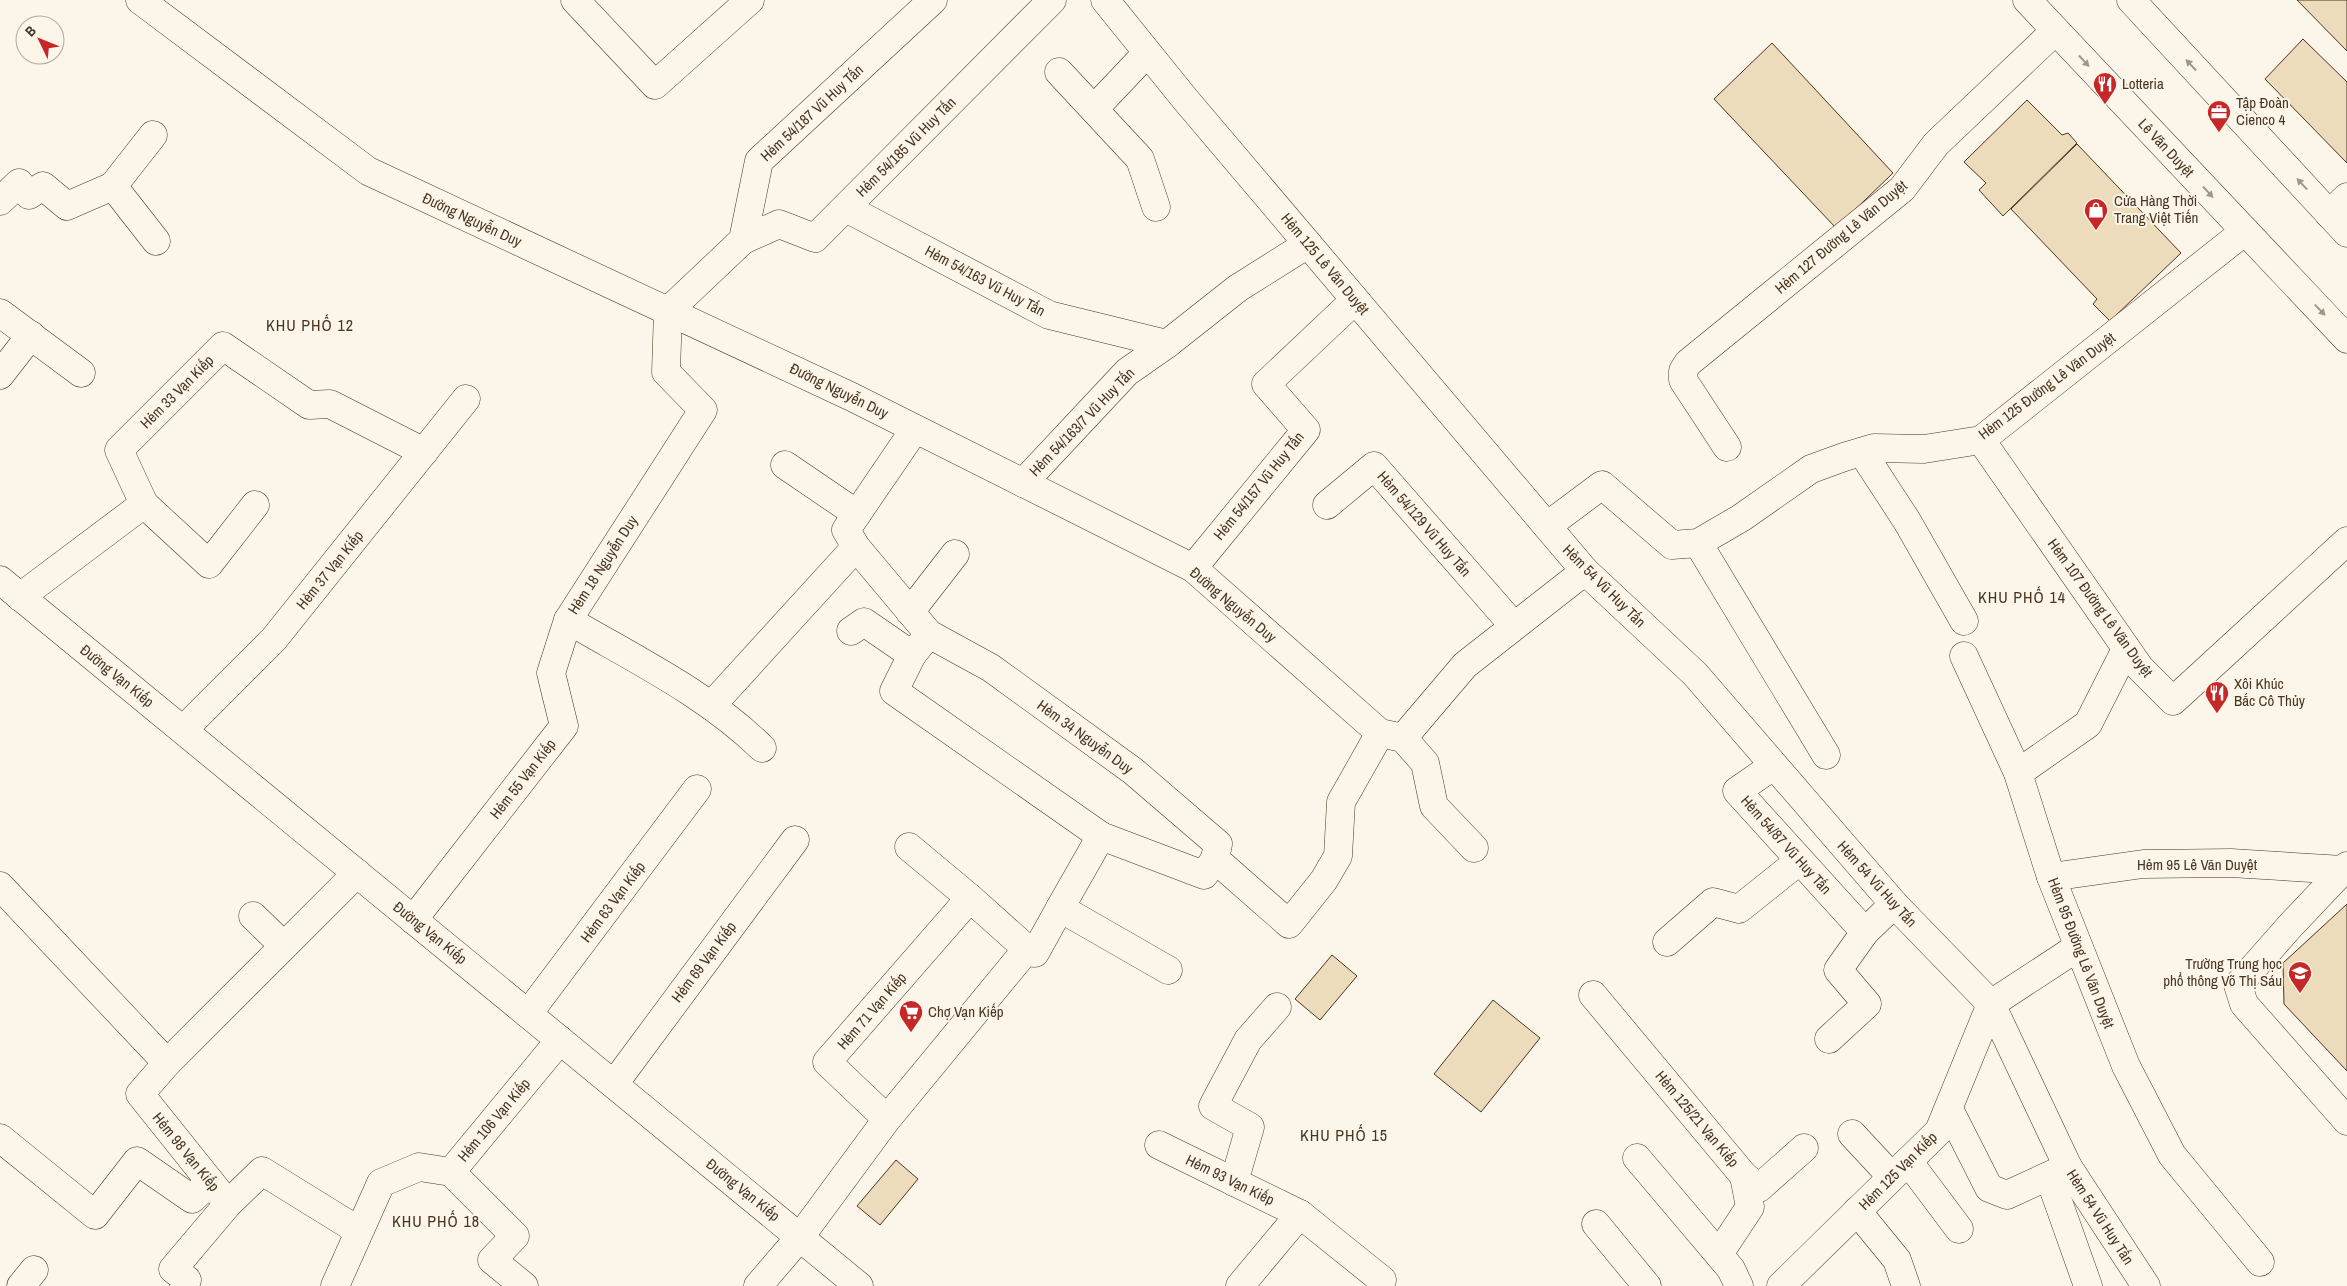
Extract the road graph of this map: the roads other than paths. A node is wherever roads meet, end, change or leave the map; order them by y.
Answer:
1 (140, 0) edge
2 (575, 0) edge
3 (750, 0) edge
4 (933, 0) edge
5 (1052, 0) edge
6 (1104, 0) edge
7 (2027, 0) edge
8 (2131, 0) edge
9 (2055, 31) junction
10 (1147, 53) junction
11 (1059, 72) dead end
12 (1095, 108) junction
13 (153, 134) dead end
14 (113, 186) junction
15 (10, 192) edge
16 (1156, 207) dead end
17 (846, 208) junction
18 (2341, 214) edge
19 (2245, 231) junction
20 (743, 240) junction
21 (156, 241) dead end
22 (1308, 244) junction
23 (1355, 300) junction
24 (668, 311) junction
25 (0, 313) edge
26 (31, 335) junction
27 (2347, 339) edge
28 (1167, 344) junction
29 (81, 373) dead end
30 (0, 375) edge
31 (466, 399) dead end
32 (915, 429) junction
33 (1981, 440) junction
34 (1728, 447) dead end
35 (424, 452) junction
36 (1862, 452) junction
37 (785, 465) dead end
38 (1023, 483) junction
39 (144, 504) junction
40 (255, 505) dead end
41 (1327, 505) dead end
42 (857, 514) junction
43 (1547, 526) junction
44 (2347, 541) edge
45 (1698, 543) junction
46 (856, 548) junction
47 (955, 554) dead end
48 (1193, 568) junction
49 (1586, 571) junction
50 (10, 588) edge
51 (910, 612) junction
52 (568, 620) junction
53 (1964, 621) dead end
54 (1514, 626) junction
55 (851, 631) dead end
56 (929, 634) junction
57 (2126, 649) junction
58 (912, 655) junction
59 (1964, 656) dead end
60 (711, 706) junction
61 (183, 730) junction
62 (1392, 736) junction
63 (762, 748) dead end
64 (1826, 756) dead end
65 (1773, 766) junction
66 (2018, 773) junction
67 (697, 789) dead end
68 (1101, 836) junction
69 (795, 840) dead end
70 (908, 847) dead end
71 (1474, 848) dead end
72 (1215, 859) junction
73 (1799, 860) junction
74 (2345, 868) edge
75 (357, 873) junction
76 (2051, 876) junction
77 (0, 886) edge
78 (970, 898) junction
79 (1894, 904) junction
80 (1060, 908) junction
81 (253, 916) dead end
82 (413, 920) junction
83 (1865, 932) junction
84 (1667, 942) dead end
85 (284, 946) junction
86 (2078, 947) junction
87 (1027, 949) junction
88 (1168, 970) dead end
89 (1593, 995) dead end
90 (1991, 1004) junction
91 (1277, 1006) dead end
92 (528, 1014) junction
93 (1829, 1039) dead end
94 (560, 1040) junction
95 (167, 1063) junction
96 (614, 1084) junction
97 (1948, 1109) junction
98 (886, 1119) junction
99 (2347, 1121) edge
100 (1852, 1134) dead end
101 (0, 1138) edge
102 (1159, 1145) dead end
103 (1804, 1148) dead end
104 (1637, 1158) dead end
105 (1900, 1169) junction
106 (451, 1172) junction
107 (2059, 1172) junction
108 (1744, 1176) junction
109 (210, 1182) junction
110 (1234, 1182) junction
111 (228, 1204) junction
112 (1857, 1210) junction
113 (1300, 1214) junction
114 (1596, 1224) dead end
115 (1959, 1229) dead end
116 (359, 1231) junction
117 (800, 1237) junction
118 (1719, 1254) junction
119 (2260, 1262) dead end
120 (1382, 1280) dead end
121 (184, 1286) edge
122 (335, 1286) edge
123 (524, 1286) edge
124 (758, 1286) edge
125 (860, 1286) edge
126 (1240, 1286) edge
127 (1646, 1286) edge
128 (1739, 1286) edge
129 (1781, 1286) edge
130 (1906, 1286) edge
131 (2088, 1286) edge
132 (2146, 1286) edge

1 - 24 street, Đường Nguyễn Duy
2 - 3 street
4 - 20 street, Hẻm 54/187 Vũ Huy Tấn
5 - 17 street, Hẻm 54/185 Vũ Huy Tấn
6 - 10 street, Hẻm 125 Lê Văn Duyệt
7 - 9 street, Lê Văn Duyệt
18 -> 8 street
9 -> 19 street, Lê Văn Duyệt
9 - 34 street, Hẻm 127 Đường Lê Văn Duyệt
10 - 12 street
10 - 22 street, Hẻm 125 Lê Văn Duyệt
11 - 12 street
12 - 16 street
13 - 14 street
14 - 15 street
14 - 21 street
17 - 20 street, Hẻm 54/185 Vũ Huy Tấn
17 - 28 street, Hẻm 54/163 Vũ Huy Tấn
19 -> 27 street, Lê Văn Duyệt
19 - 33 street, Hẻm 125 Đường Lê Văn Duyệt
20 - 24 street
22 - 23 street, Hẻm 125 Lê Văn Duyệt
22 - 28 street
23 - 43 street, Hẻm 125 Lê Văn Duyệt
23 - 48 street, Hẻm 54/157 Vũ Huy Tấn
24 - 32 street, Đường Nguyễn Duy
24 - 52 street, Hẻm 18 Nguyễn Duy
25 - 26 street
26 - 29 street
26 - 30 street
28 - 38 street, Hẻm 54/163/7 Vũ Huy Tấn
31 - 35 street, Hẻm 37 Vạn Kiếp
32 - 38 street, Đường Nguyễn Duy
32 - 42 street, Hẻm 34 Nguyễn Duy
33 - 36 street, Hẻm 125 Đường Lê Văn Duyệt
33 - 57 street, Hẻm 107 Đường Lê Văn Duyệt
35 - 39 street, Hẻm 33 Vạn Kiếp
35 - 61 street, Hẻm 37 Vạn Kiếp
36 - 45 street, Hẻm 125 Đường Lê Văn Duyệt
36 - 53 street
37 - 42 street
38 - 48 street, Đường Nguyễn Duy
39 - 40 street
39 - 50 street
41 - 54 street, Hẻm 54/129 Vũ Huy Tấn
42 - 46 street, Hẻm 34 Nguyễn Duy
43 - 45 street, Hẻm 125 Đường Lê Văn Duyệt
43 - 49 street, Hẻm 54 Vũ Huy Tấn
44 - 57 street, Hẻm 107 Đường Lê Văn Duyệt
45 - 64 street
46 - 51 street, Hẻm 34 Nguyễn Duy
46 - 60 street
47 - 51 street
48 - 62 street, Đường Nguyễn Duy
49 - 54 street
49 - 65 street, Hẻm 54 Vũ Huy Tấn
50 - 61 street, Đường Vạn Kiếp
51 - 56 street, Hẻm 34 Nguyễn Duy
52 - 60 street, Hẻm 18 Nguyễn Duy
52 - 82 street, Hẻm 55 Vạn Kiếp
54 - 62 street
55 - 58 street
56 - 58 street
56 - 72 street, Hẻm 34 Nguyễn Duy
57 - 66 street
58 - 68 street
59 - 66 street, Hẻm 95 Đường Lê Văn Duyệt
60 - 63 street, Hẻm 18 Nguyễn Duy
61 - 75 street, Đường Vạn Kiếp
62 - 71 street, Đường Nguyễn Duy
62 - 72 street
65 - 73 street, Hẻm 54/87 Vũ Huy Tấn
65 - 79 street, Hẻm 54 Vũ Huy Tấn
66 - 76 street, Hẻm 95 Đường Lê Văn Duyệt
67 - 92 street, Hẻm 63 Vạn Kiếp
68 - 72 street
68 - 80 street
69 - 96 street, Hẻm 69 Vạn Kiếp
70 - 78 street
73 - 83 street, Hẻm 54/87 Vũ Huy Tấn
73 - 84 street
74 - 76 street, Hẻm 95 Lê Văn Duyệt
74 - 99 street
75 - 82 street, Đường Vạn Kiếp
75 - 85 street, Hẻm 98 Vạn Kiếp
76 - 86 street, Hẻm 95 Đường Lê Văn Duyệt
77 - 95 street
78 - 87 street
78 - 98 street, Hẻm 71 Vạn Kiếp
79 - 83 street
79 - 90 street, Hẻm 54 Vũ Huy Tấn
80 - 87 street
80 - 88 street
81 - 85 street
82 - 92 street, Đường Vạn Kiếp
83 - 93 street
85 - 95 street, Hẻm 98 Vạn Kiếp
86 - 90 street
86 - 119 street, Hẻm 95 Đường Lê Văn Duyệt
87 - 98 street
89 - 108 street, Hẻm 125/21 Vạn Kiếp
90 - 97 street, Hẻm 125 Vạn Kiếp
90 - 107 street, Hẻm 54 Vũ Huy Tấn
91 - 110 street
92 - 94 street, Đường Vạn Kiếp
94 - 96 street, Đường Vạn Kiếp
94 - 106 street, Hẻm 106 Vạn Kiếp
95 - 109 street, Hẻm 98 Vạn Kiếp
96 - 117 street, Đường Vạn Kiếp
97 - 105 street, Hẻm 125 Vạn Kiếp
97 - 107 street
98 - 117 street
100 - 105 street
101 - 109 street
102 - 110 street, Hẻm 93 Vạn Kiếp
103 - 108 street
104 - 118 street
105 - 112 street, Hẻm 125 Vạn Kiếp
105 - 115 street
106 - 116 street, Hẻm 106 Vạn Kiếp
106 - 123 street
107 - 131 street
107 - 132 street, Hẻm 54 Vũ Huy Tấn
108 - 118 street, Hẻm 125/21 Vạn Kiếp
109 - 111 street, Hẻm 98 Vạn Kiếp
110 - 113 street, Hẻm 93 Vạn Kiếp
111 - 116 street
111 - 121 street, Hẻm 98 Vạn Kiếp
112 - 129 street, Hẻm 125 Vạn Kiếp
112 - 130 street
113 - 120 street, Hẻm 93 Vạn Kiếp
113 - 126 street
114 - 127 street
116 - 122 street, Hẻm 106 Vạn Kiếp
117 - 124 street
117 - 125 street, Đường Vạn Kiếp
118 - 128 street

